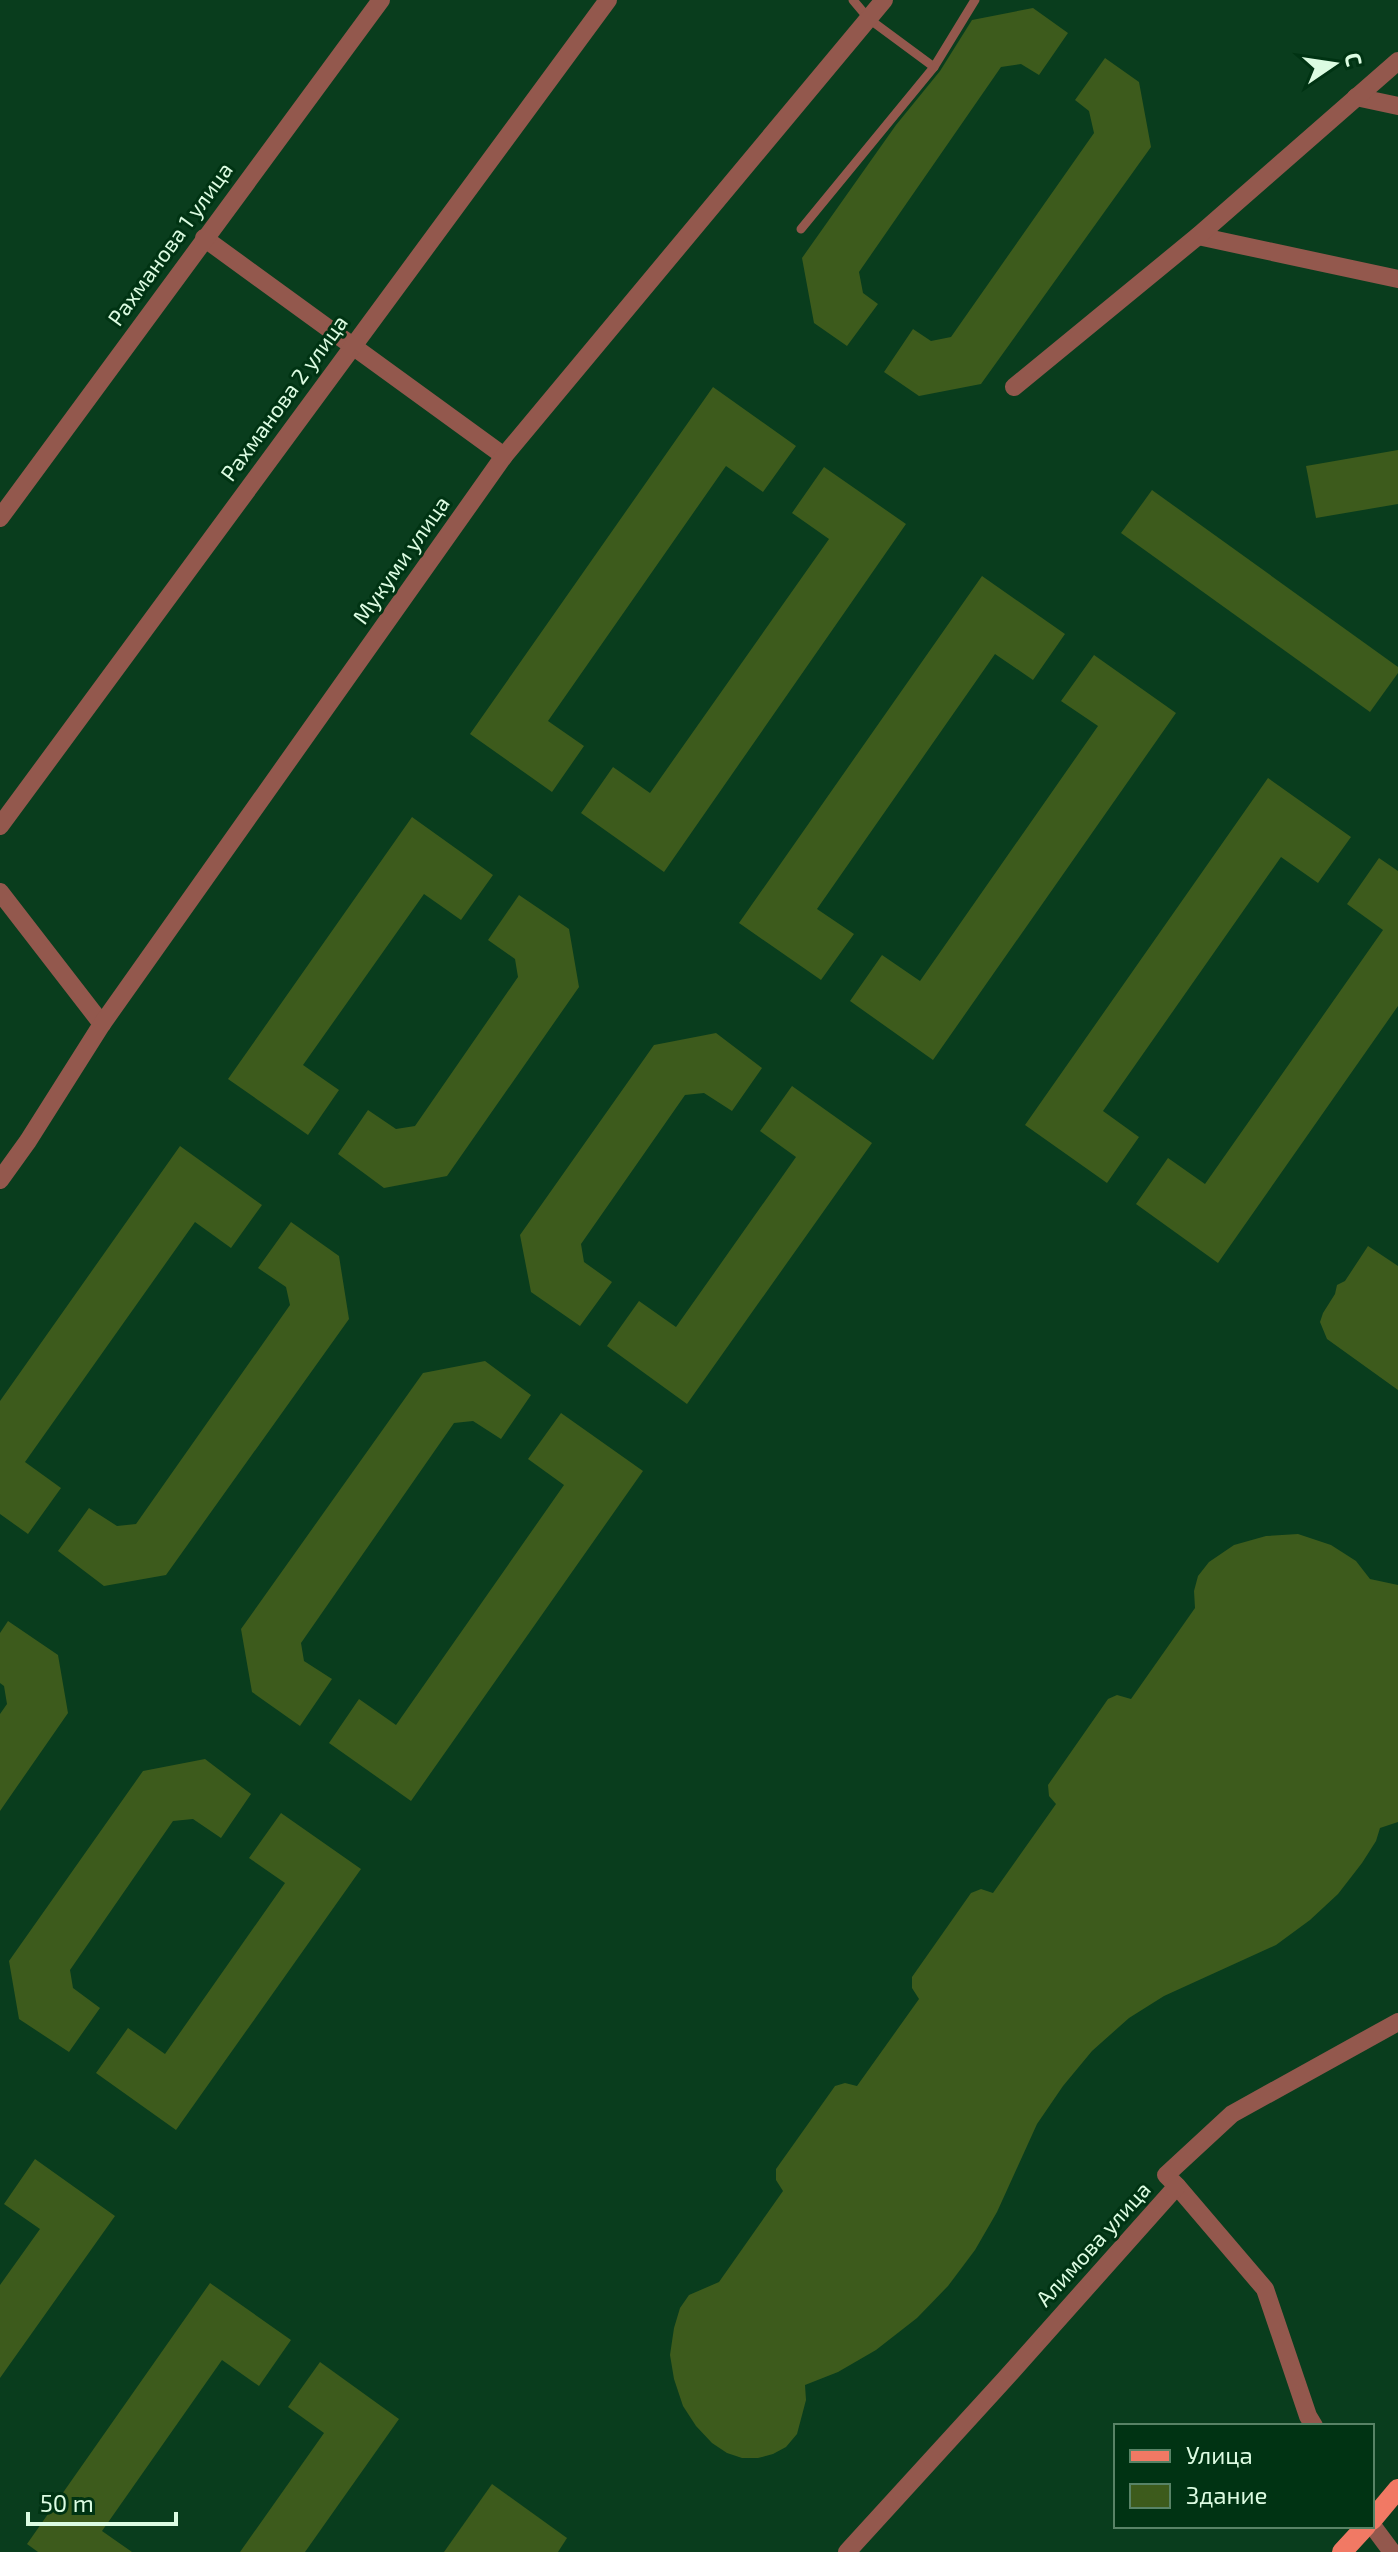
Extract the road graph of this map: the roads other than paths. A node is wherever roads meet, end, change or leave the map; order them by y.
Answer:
1 (381, 0) edge
2 (608, 0) edge
3 (853, 0) edge
4 (884, 0) edge
5 (975, 0) edge
6 (869, 19) junction
7 (1398, 61) edge
8 (934, 67) junction
9 (1356, 97) junction
10 (1398, 106) edge
11 (801, 229) dead end
12 (1198, 236) junction
13 (204, 238) junction
14 (1398, 279) edge
15 (351, 346) junction
16 (1014, 387) dead end
17 (504, 456) junction
18 (0, 518) edge
19 (0, 826) edge
20 (0, 892) edge
21 (102, 1024) junction
22 (0, 1180) edge
23 (1398, 2022) edge
24 (1177, 2186) junction
25 (1313, 2424) edge
26 (1398, 2489) edge
27 (1374, 2519) edge
28 (1366, 2528) edge
29 (1373, 2528) edge
30 (847, 2552) edge
31 (1342, 2552) edge
32 (1392, 2552) edge

1 - 13 street, Рахманова 1 улица
2 - 15 street, Рахманова 2 улица
3 - 6 lane
4 - 6 street, Мукуми улица
5 - 8 lane
6 - 8 lane
6 - 17 street, Мукуми улица
7 - 9 street
8 - 11 lane
9 - 10 street
9 - 12 street
12 - 14 street
12 - 16 street
13 - 15 street
13 - 18 street, Рахманова 1 улица
15 - 17 street
15 - 19 street, Рахманова 2 улица
17 - 21 street, Мукуми улица
20 - 21 street
21 - 22 street, Мукуми улица
23 - 24 street, Алимова улица
24 - 25 street
24 - 30 street, Алимова улица
26 - 27 main road
28 - 31 main road
29 - 32 street

